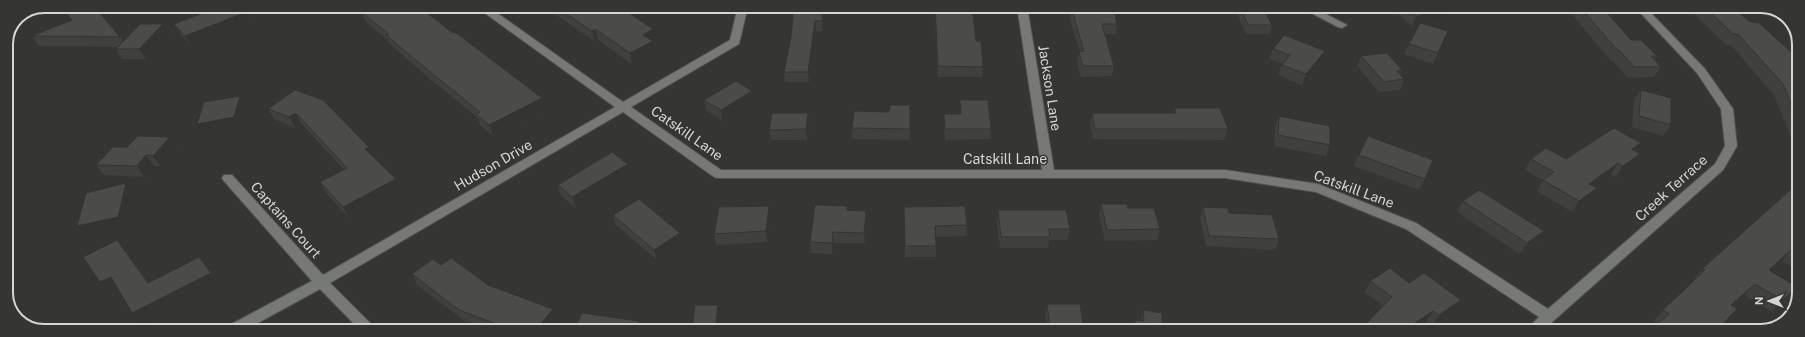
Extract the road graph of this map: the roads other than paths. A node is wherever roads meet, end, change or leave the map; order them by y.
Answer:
1 (490, 13) edge
2 (741, 13) edge
3 (1023, 13) edge
4 (1319, 13) edge
5 (1646, 13) edge
6 (1342, 25) dead end
7 (624, 108) junction
8 (1049, 174) junction
9 (228, 178) dead end
10 (321, 282) junction
11 (1548, 316) junction
12 (244, 324) edge
13 (362, 324) edge
14 (1539, 324) edge

1 - 7 street, Catskill Lane
2 - 7 street, Hudson Drive
3 - 8 street, Jackson Lane
4 - 6 street
5 - 11 street, Creek Terrace
7 - 8 street, Catskill Lane
7 - 10 street, Hudson Drive
8 - 11 street, Catskill Lane
9 - 10 street, Captains Court
10 - 12 street, Hudson Drive
10 - 13 street, Captains Court
11 - 14 street, Creek Terrace

